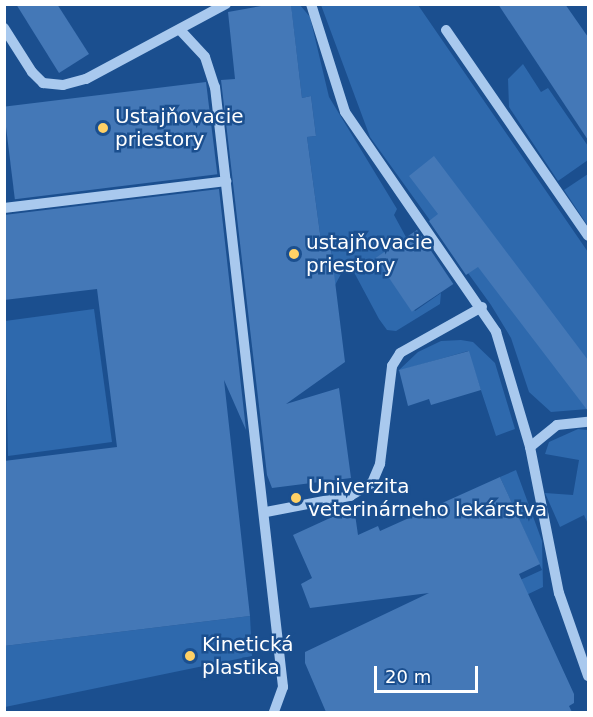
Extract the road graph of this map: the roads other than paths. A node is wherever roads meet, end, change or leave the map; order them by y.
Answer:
1 (226, 4) edge
2 (311, 4) edge
3 (4, 28) edge
4 (446, 30) dead end
5 (181, 31) junction
6 (226, 181) junction
7 (4, 208) edge
8 (588, 236) edge
9 (482, 307) junction
10 (588, 422) edge
11 (530, 447) junction
12 (266, 512) junction
13 (588, 675) edge
14 (274, 712) edge

1 - 5 lane
2 - 9 lane
3 - 5 lane
4 - 8 lane
5 - 6 lane
6 - 7 lane
6 - 12 lane
9 - 11 lane
9 - 12 lane
10 - 11 lane
11 - 13 lane
12 - 14 lane

